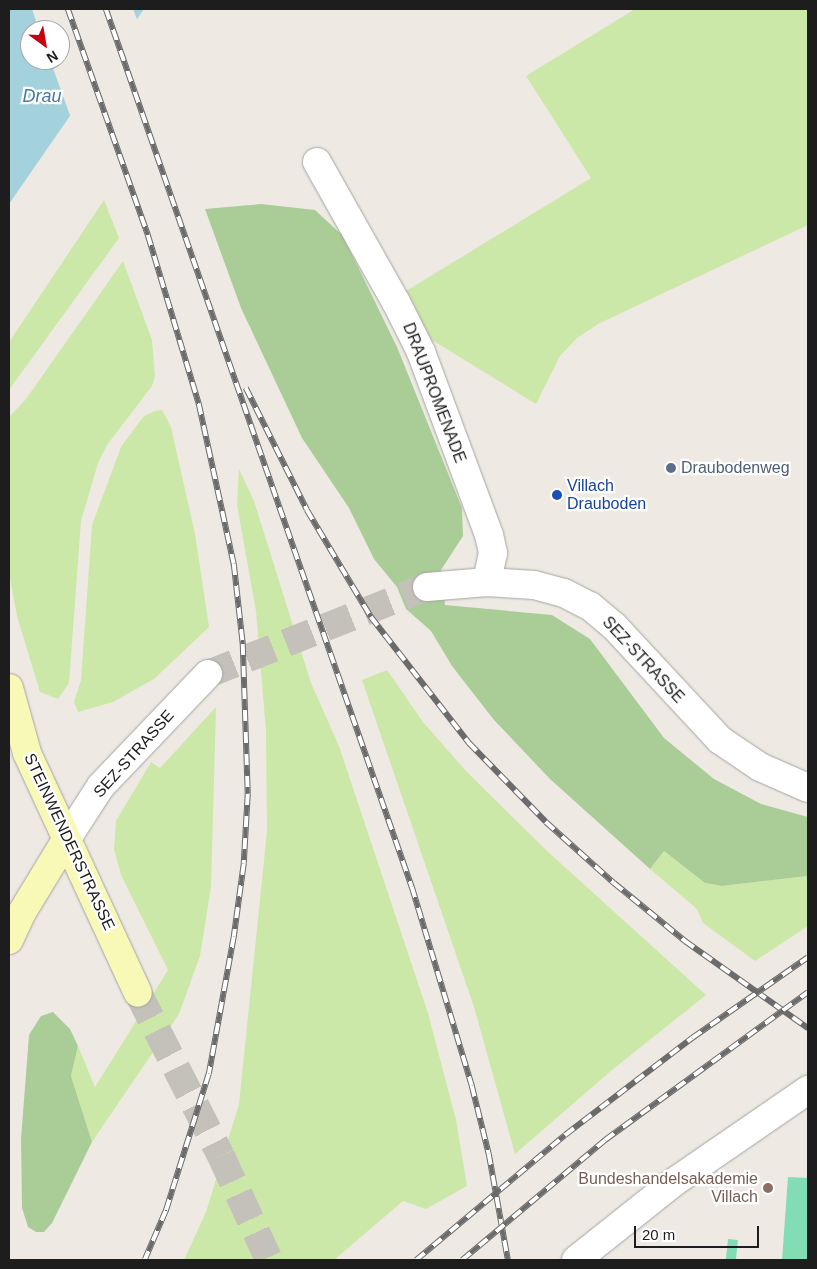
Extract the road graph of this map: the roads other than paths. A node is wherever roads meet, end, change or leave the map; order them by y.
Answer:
1 (317, 162) dead end
2 (487, 582) junction
3 (427, 587) tunnel mouth
4 (208, 674) tunnel mouth
5 (9, 688) edge
6 (808, 788) edge
7 (66, 840) junction
8 (9, 940) edge
9 (138, 993) tunnel mouth
10 (808, 1090) edge
11 (576, 1260) edge

1 - 2 street, DRAUPROMENADE
2 - 3 street, SEZ-STRASSE
2 - 6 street, SEZ-STRASSE
4 - 7 street, SEZ-STRASSE
5 - 7 main road, STEINWENDERSTRASSE
7 - 8 main road
7 - 9 main road, STEINWENDERSTRASSE
10 - 11 street

